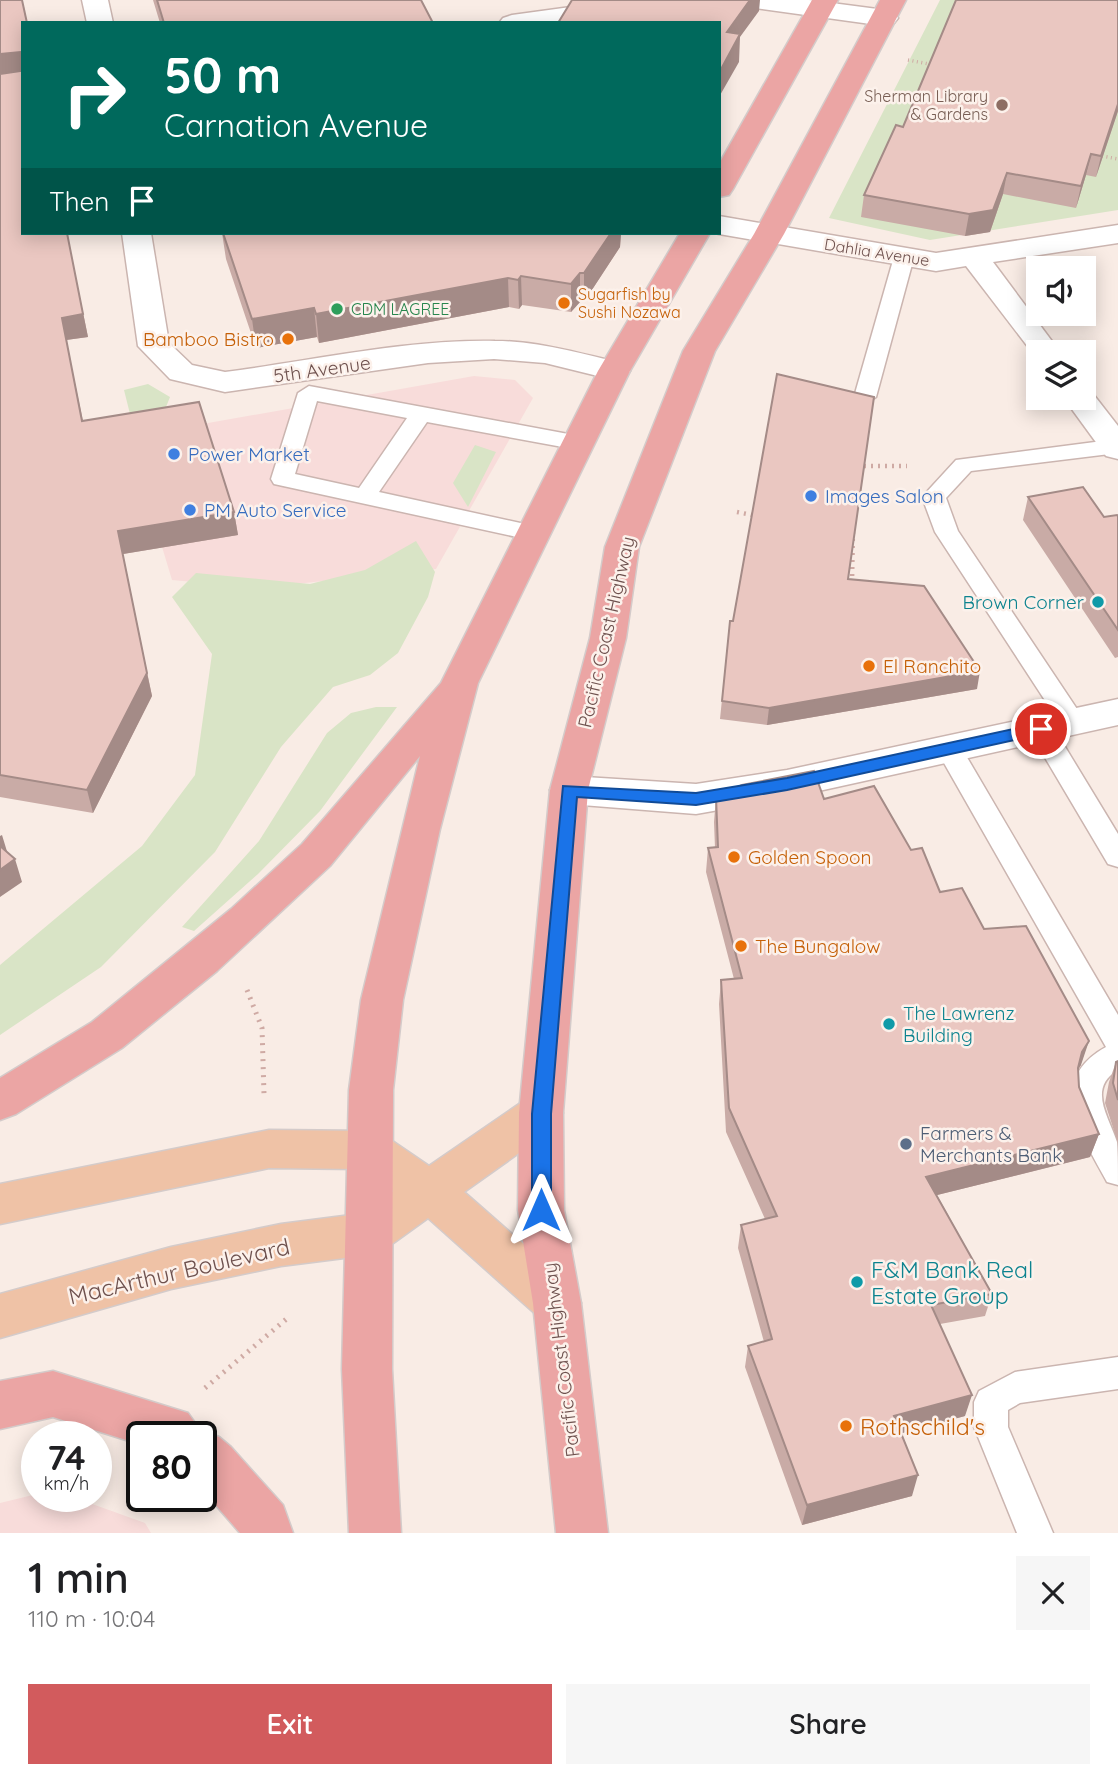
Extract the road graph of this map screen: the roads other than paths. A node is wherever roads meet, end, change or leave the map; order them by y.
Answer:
1 (95, 0) edge
2 (674, 0) edge
3 (755, 0) edge
4 (823, 4) edge
5 (594, 5) edge
6 (889, 9) edge
7 (100, 21) edge
8 (521, 21) edge
9 (721, 185) edge
10 (721, 225) edge
11 (769, 234) junction
12 (1118, 234) edge
13 (136, 235) edge
14 (694, 235) edge
15 (904, 257) junction
16 (974, 257) junction
17 (1036, 340) edge
18 (614, 371) junction
19 (304, 382) junction
20 (865, 397) edge
21 (1089, 410) edge
22 (421, 414) junction
23 (579, 443) junction
24 (1117, 447) edge
25 (366, 495) junction
26 (534, 533) junction
27 (460, 683) junction
28 (1118, 712) edge
29 (1056, 725) junction
30 (949, 749) junction
31 (569, 790) junction
32 (1118, 857) edge
33 (1118, 1041) edge
34 (1118, 1055) edge
35 (0, 1101) edge
36 (541, 1114) junction
37 (369, 1150) junction
38 (1118, 1172) edge
39 (431, 1192) junction
40 (0, 1204) edge
41 (368, 1234) junction
42 (557, 1303) junction
43 (0, 1315) edge
44 (1118, 1373) edge
45 (0, 1405) edge
46 (141, 1421) edge
47 (217, 1471) edge
48 (267, 1533) edge
49 (375, 1533) edge
50 (582, 1533) edge
51 (1035, 1533) edge

1 - 7 street
2 - 5 street
3 - 4 street
4 - 6 street
4 - 9 highway
5 - 8 street
6 - 11 highway, Pacific Coast Highway
10 - 11 street, Dahlia Avenue
11 - 15 street, Dahlia Avenue
11 - 31 highway, Pacific Coast Highway
12 - 16 street, Dahlia Avenue
13 - 19 street, 5th Avenue
14 - 18 highway
15 - 16 street, Dahlia Avenue
15 - 20 lane
16 - 17 street
18 - 19 street, 5th Avenue
18 - 23 highway
19 - 22 lane
19 - 25 lane
21 - 24 street
22 - 23 lane
22 - 25 lane
23 - 26 highway
24 - 29 lane
25 - 26 lane
26 - 27 highway
27 - 35 highway
27 - 37 highway
28 - 29 street
29 - 30 street
29 - 32 lane
30 - 31 street
30 - 33 lane
31 - 36 highway, Pacific Coast Highway
34 - 38 lane
36 - 39 main road, MacArthur Boulevard
36 - 42 highway, Pacific Coast Highway
37 - 39 main road
37 - 40 main road
37 - 41 highway
39 - 41 main road, MacArthur Boulevard
39 - 42 main road
41 - 43 main road, MacArthur Boulevard
41 - 49 highway
42 - 50 highway, Pacific Coast Highway
44 - 51 lane
45 - 46 highway
47 - 48 highway

